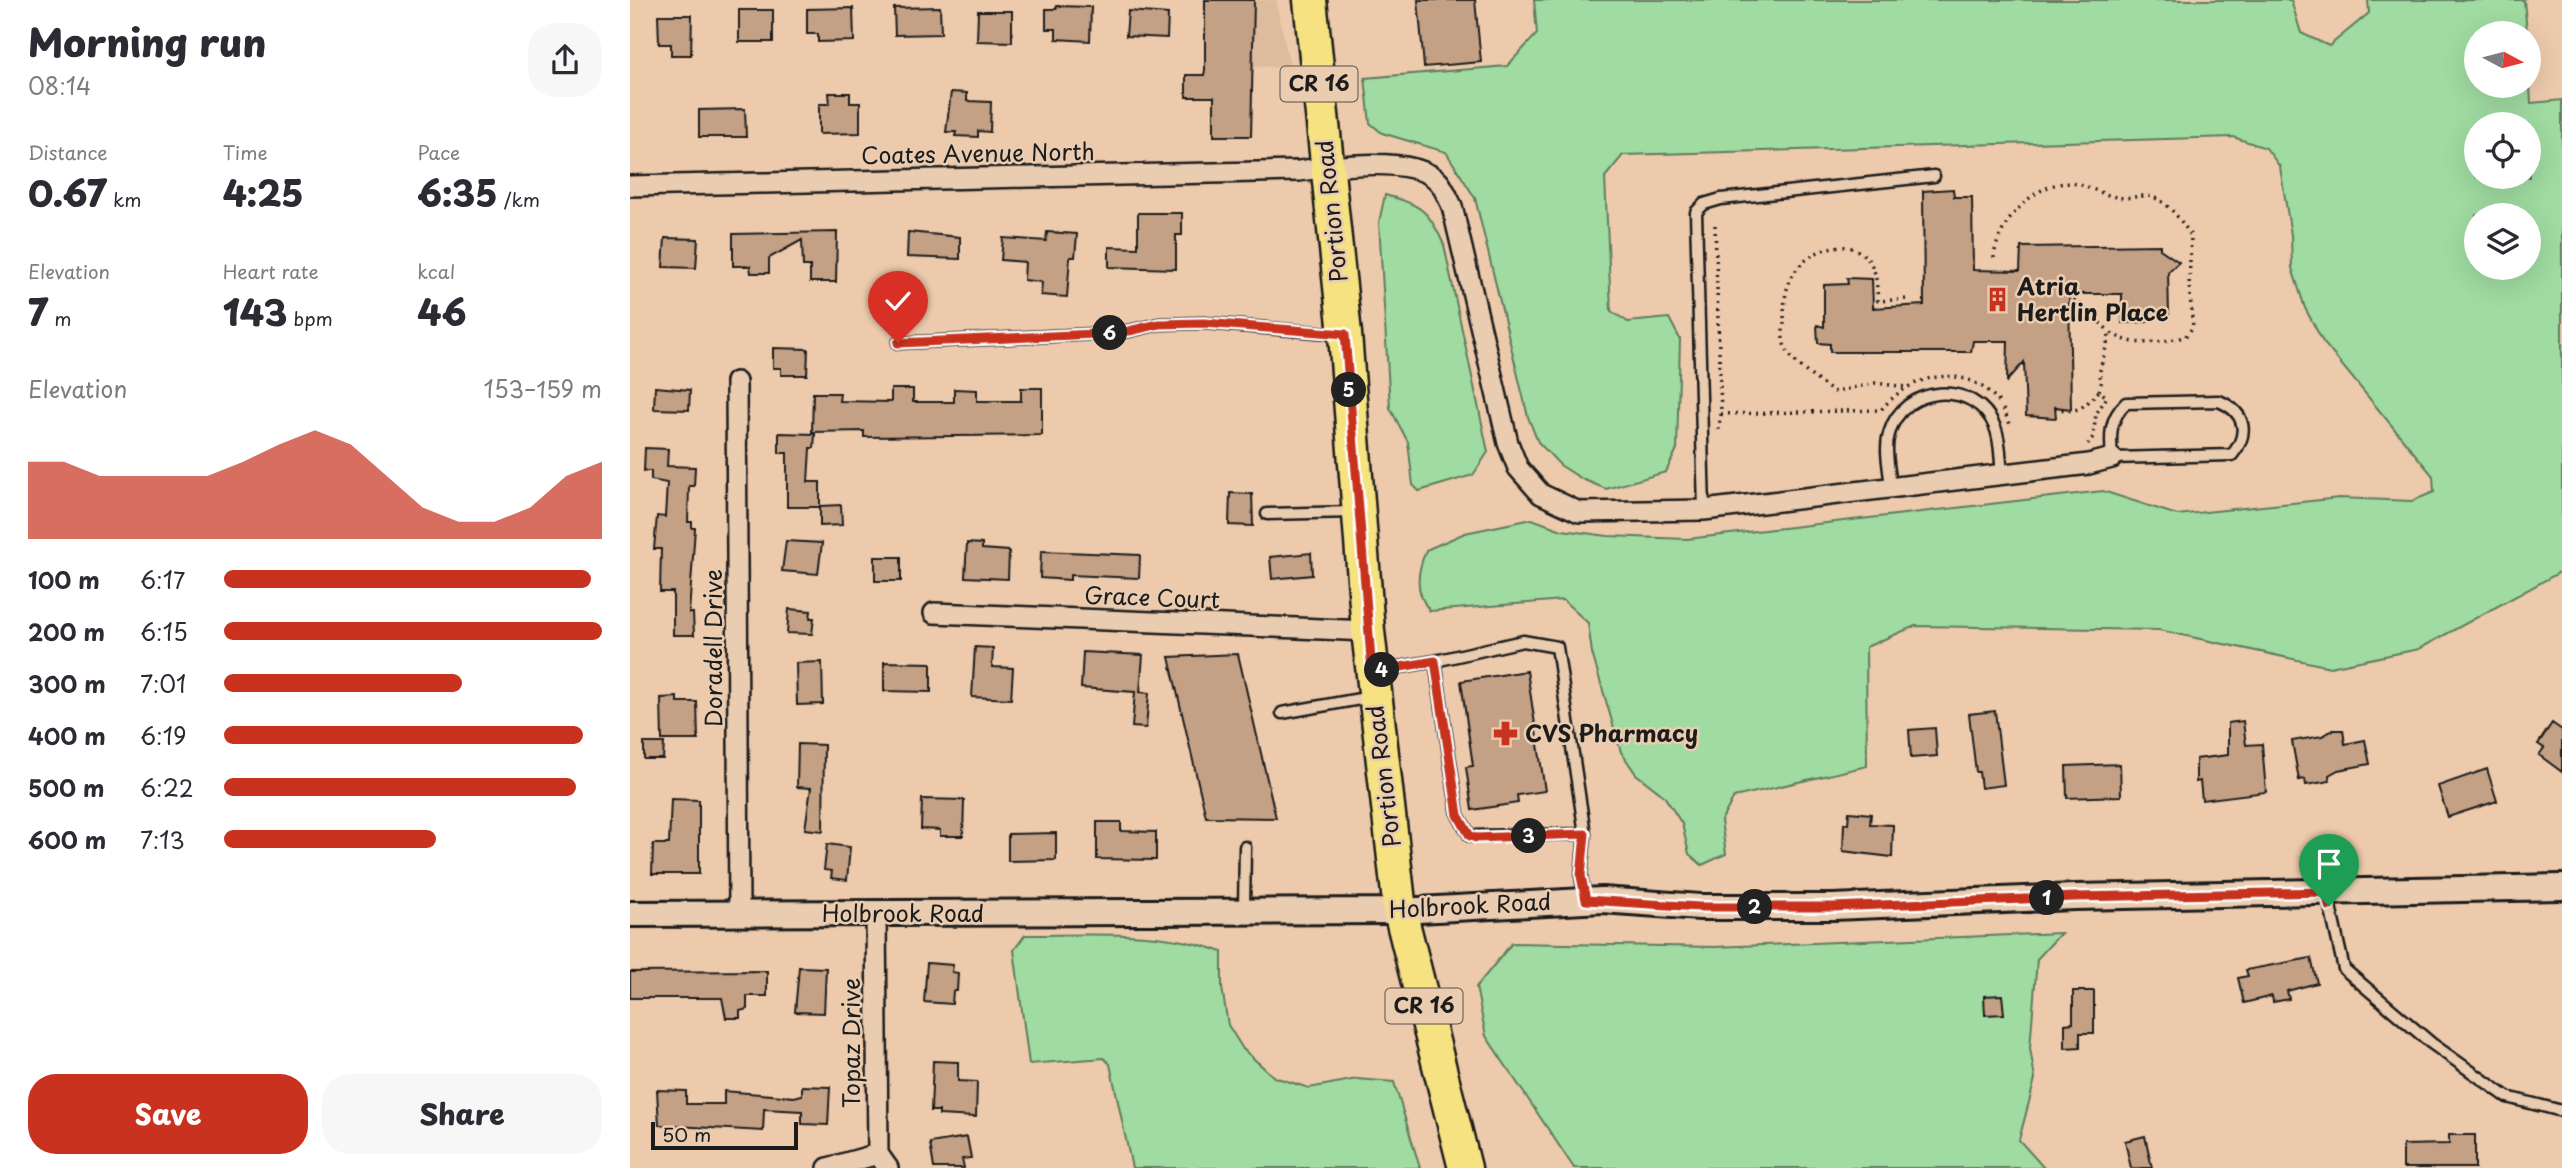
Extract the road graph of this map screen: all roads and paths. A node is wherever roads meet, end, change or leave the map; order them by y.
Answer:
1 (1310, 0) edge
2 (1327, 167) junction
3 (1934, 176) dead end
4 (630, 186) edge
5 (1715, 225) dead end
6 (1994, 258) dead end
7 (2069, 295) dead end
8 (1906, 299) dead end
9 (2110, 332) junction
10 (1345, 334) junction
11 (898, 343) dead end
12 (736, 382) dead end
13 (1906, 387) junction
14 (2099, 391) junction
15 (2055, 407) dead end
16 (1721, 414) junction
17 (2011, 429) dead end
18 (1718, 433) dead end
19 (2085, 447) dead end
20 (2112, 458) junction
21 (2002, 474) junction
22 (1891, 488) junction
23 (1704, 510) junction
24 (1358, 513) junction
25 (1267, 514) dead end
26 (934, 614) dead end
27 (1368, 631) junction
28 (1435, 661) junction
29 (1373, 684) junction
30 (1282, 713) dead end
31 (1585, 834) junction
32 (1245, 847) dead end
33 (2562, 887) edge
34 (2327, 892) junction
35 (1586, 900) junction
36 (1400, 911) junction
37 (1244, 912) junction
38 (739, 913) junction
39 (630, 914) edge
40 (876, 914) junction
41 (2562, 1111) edge
42 (883, 1161) edge
43 (828, 1168) edge
44 (1465, 1168) edge

1 - 2 main road, Portion Road / CR 16
2 - 4 street, Coates Avenue North
2 - 10 main road, Portion Road / CR 16
2 - 23 street
3 - 23 lane
5 - 16 path
6 - 9 path
7 - 9 path
8 - 13 path
9 - 14 path
10 - 11 lane
10 - 24 main road, Portion Road / CR 16
12 - 38 street, Doradell Drive
13 - 16 path
13 - 17 path
14 - 15 path
14 - 19 path
16 - 18 path
20 - 20 lane
20 - 21 street
21 - 22 street
21 - 22 lane
22 - 23 street
24 - 25 lane
24 - 27 main road, Portion Road / CR 16
26 - 27 street, Grace Court
27 - 29 main road, Portion Road / CR 16
28 - 29 lane
28 - 31 lane
28 - 31 lane
29 - 30 lane
29 - 36 main road, Portion Road / CR 16
31 - 35 lane
32 - 37 lane
33 - 34 street, Holbrook Road
34 - 35 street, Holbrook Road
34 - 41 lane
35 - 36 street, Holbrook Road
36 - 37 street, Holbrook Road
36 - 44 main road, Portion Road / CR 16
37 - 40 street, Holbrook Road
38 - 39 street, Holbrook Road
38 - 40 street, Holbrook Road
40 - 42 street, Topaz Drive
42 - 43 street

